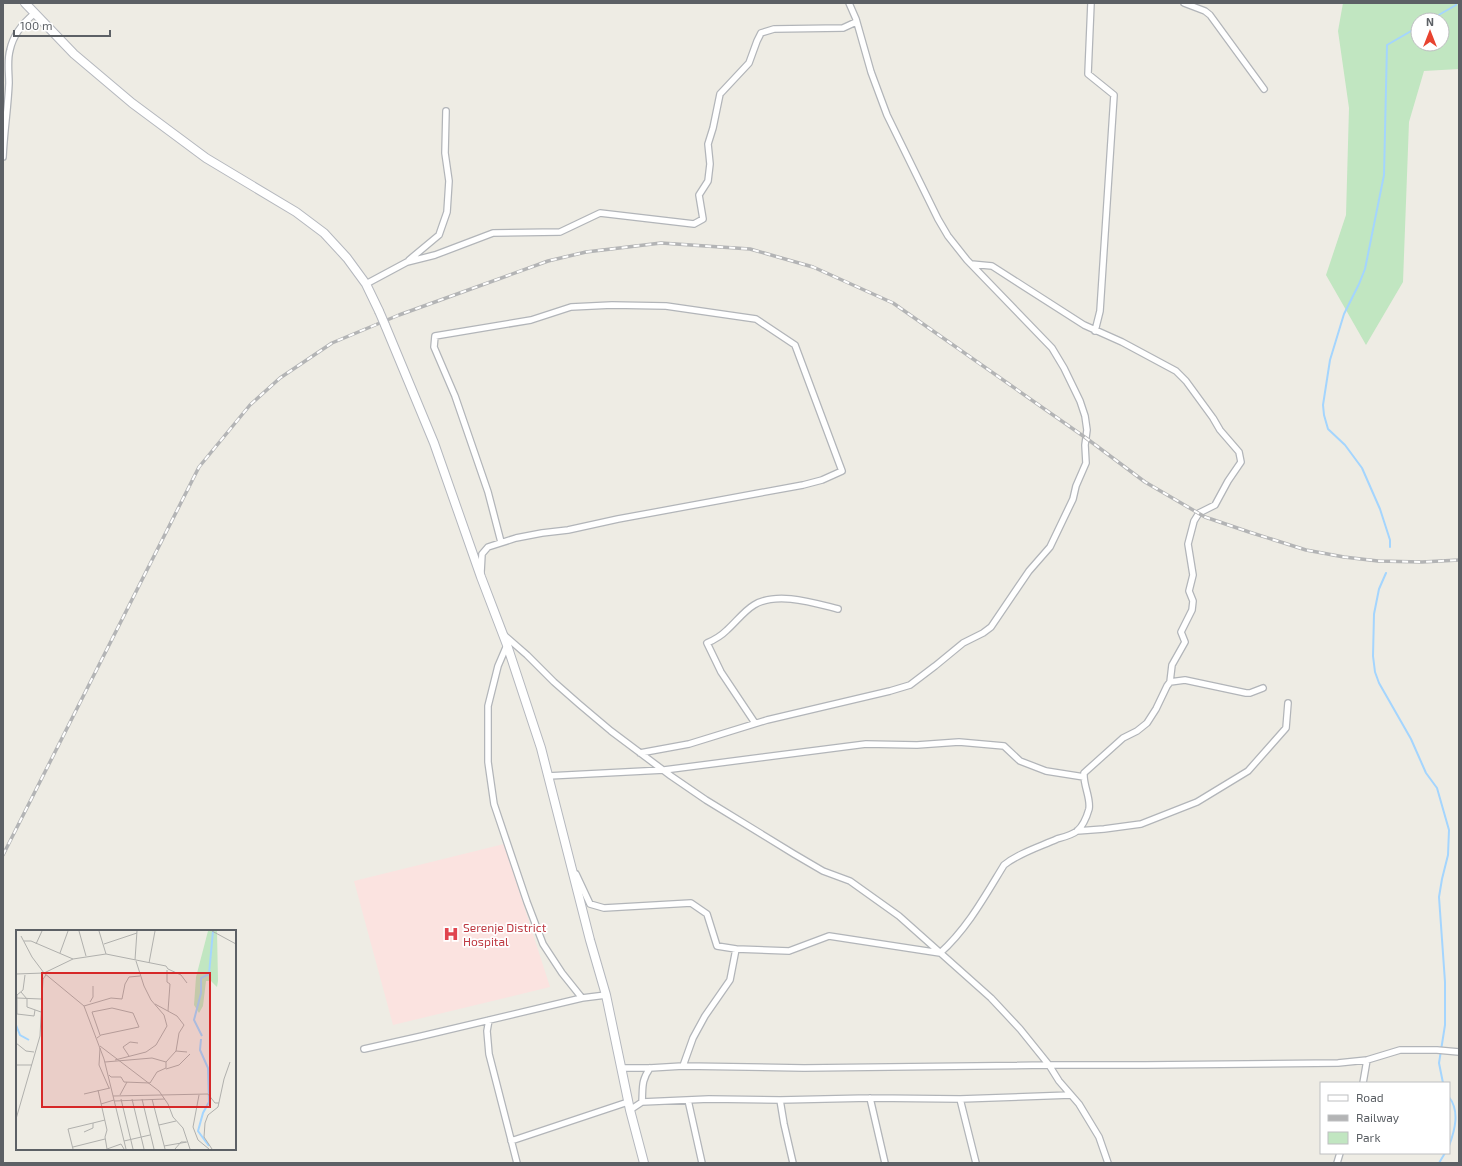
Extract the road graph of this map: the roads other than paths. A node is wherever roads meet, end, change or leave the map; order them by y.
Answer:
1 (25, 3) edge
2 (849, 3) edge
3 (1091, 3) edge
4 (1184, 3) edge
5 (35, 13) junction
6 (856, 22) junction
7 (1264, 89) dead end
8 (446, 110) dead end
9 (3, 157) edge
10 (407, 262) junction
11 (971, 264) junction
12 (366, 284) junction
13 (1095, 331) junction
14 (502, 542) junction
15 (480, 576) junction
16 (838, 609) dead end
17 (502, 633) junction
18 (507, 645) junction
19 (1170, 682) junction
20 (1263, 688) dead end
21 (1288, 703) dead end
22 (755, 723) junction
23 (640, 753) junction
24 (664, 770) junction
25 (548, 776) junction
26 (1084, 777) junction
27 (1077, 831) junction
28 (569, 860) junction
29 (736, 949) junction
30 (940, 953) junction
31 (606, 995) junction
32 (582, 998) junction
33 (489, 1020) junction
34 (364, 1049) dead end
35 (1459, 1052) edge
36 (1367, 1060) junction
37 (1049, 1065) junction
38 (683, 1066) junction
39 (621, 1068) junction
40 (650, 1068) junction
41 (1363, 1082) edge
42 (1071, 1095) junction
43 (870, 1098) junction
44 (960, 1099) junction
45 (688, 1100) junction
46 (780, 1100) junction
47 (642, 1102) junction
48 (629, 1106) junction
49 (511, 1141) junction
50 (517, 1163) edge
51 (644, 1163) edge
52 (702, 1163) edge
53 (793, 1163) edge
54 (885, 1163) edge
55 (976, 1163) edge
56 (1108, 1163) edge

1 - 5 main road
2 - 6 street
3 - 13 street
4 - 7 street
5 - 9 street
5 - 12 main road
6 - 10 street
6 - 11 street
8 - 10 street
10 - 12 street
11 - 13 street
11 - 22 street
12 - 15 main road, bridge
13 - 19 street
14 - 14 street
14 - 15 street
15 - 17 main road
16 - 22 street
17 - 18 main road
17 - 23 street
18 - 25 main road
18 - 32 street
19 - 20 street
19 - 26 street
21 - 27 street
22 - 23 street
23 - 24 street
24 - 25 street
24 - 26 street
24 - 30 street
25 - 28 main road
26 - 27 street
27 - 30 street
28 - 29 street
28 - 31 main road
29 - 30 street
29 - 38 street
30 - 37 street
31 - 32 street
31 - 39 main road
32 - 33 street
33 - 34 street
33 - 49 street
35 - 36 street
36 - 37 street
36 - 41 street
37 - 38 street
37 - 42 street
38 - 40 street
39 - 40 street
39 - 48 main road
40 - 47 street
42 - 44 street
42 - 56 street
43 - 44 street
43 - 46 street
43 - 54 street
44 - 55 street
45 - 46 street
45 - 47 street
45 - 52 street
46 - 53 street
47 - 48 street
48 - 49 street
48 - 51 main road
49 - 50 street

